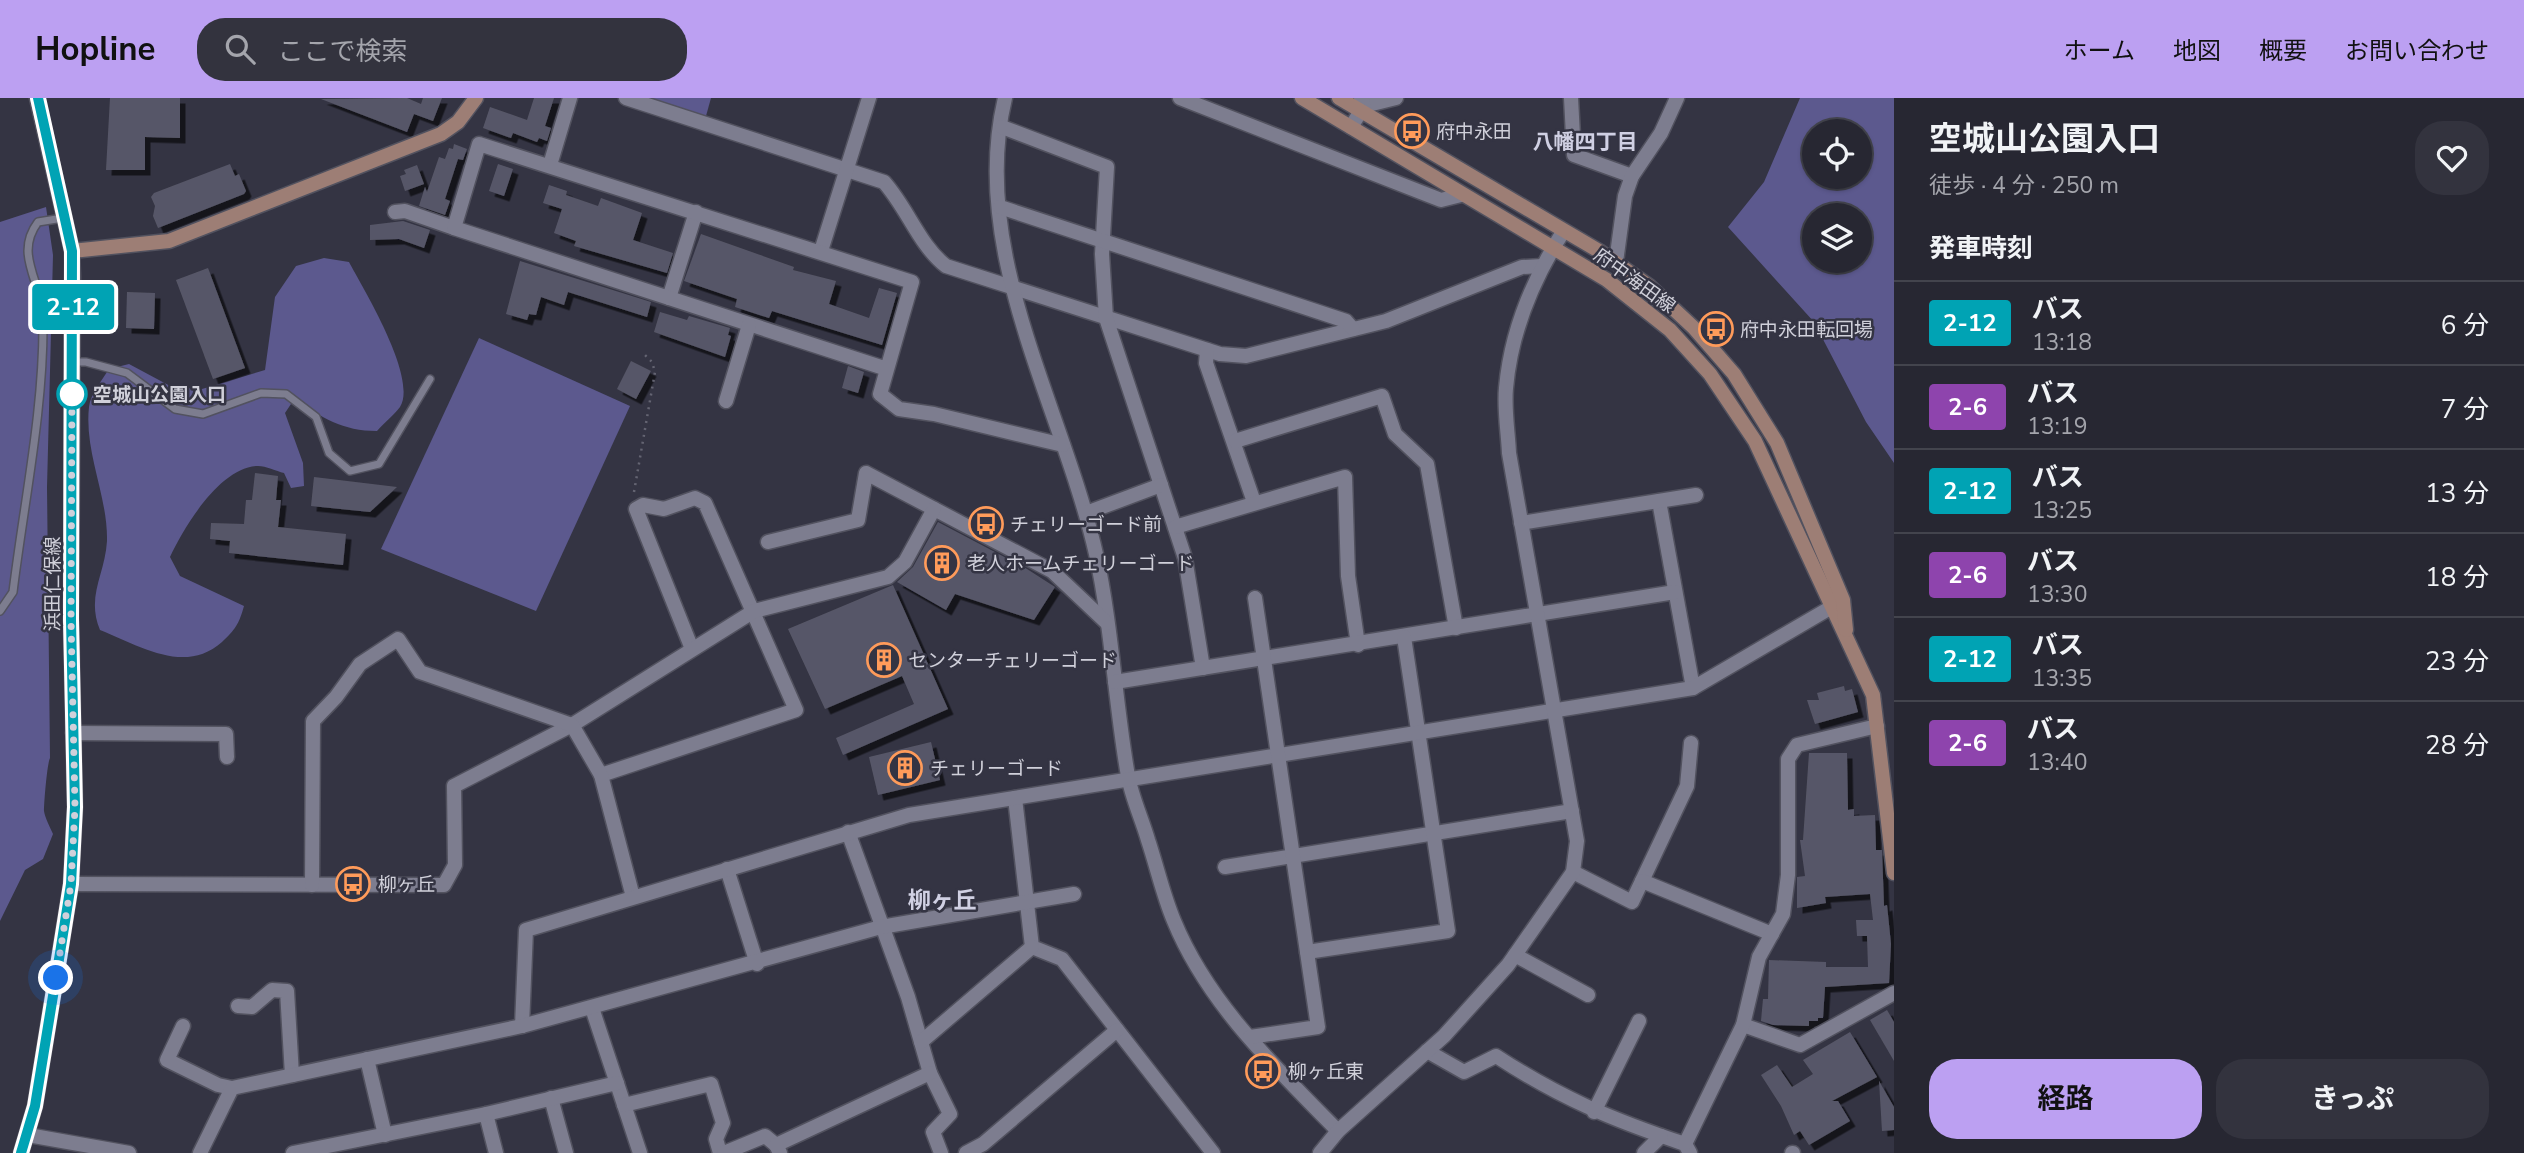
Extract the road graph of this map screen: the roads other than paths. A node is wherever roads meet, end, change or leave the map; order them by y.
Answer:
1 (37, 98) edge
2 (476, 98) edge
3 (570, 98) edge
4 (626, 98) edge
5 (869, 98) edge
6 (1005, 98) edge
7 (1180, 98) edge
8 (1301, 98) edge
9 (1339, 98) edge
10 (1396, 98) edge
11 (1677, 98) edge
12 (1567, 99) edge
13 (1362, 105) edge
14 (1002, 127) junction
15 (1351, 127) junction
16 (550, 165) junction
17 (847, 169) junction
18 (1632, 176) junction
19 (1461, 195) junction
20 (1000, 207) junction
21 (395, 212) dead end
22 (695, 212) junction
23 (63, 218) junction
24 (454, 228) junction
25 (1563, 232) junction
26 (1103, 239) junction
27 (1552, 248) junction
28 (72, 251) junction
29 (821, 251) junction
30 (1616, 262) junction
31 (1542, 266) junction
32 (1013, 288) junction
33 (669, 298) junction
34 (1106, 318) junction
35 (750, 325) junction
36 (1353, 329) junction
37 (1207, 350) junction
38 (73, 362) junction
39 (887, 369) junction
40 (430, 379) dead end
41 (726, 401) dead end
42 (1235, 441) junction
43 (1063, 445) junction
44 (1161, 485) junction
45 (1696, 495) dead end
46 (1659, 500) junction
47 (1254, 502) junction
48 (934, 509) junction
49 (1086, 513) junction
50 (1521, 523) junction
51 (1175, 527) junction
52 (768, 542) dead end
53 (1675, 592) junction
54 (1255, 598) dead end
55 (1837, 603) junction
56 (0, 611) edge
57 (754, 611) junction
58 (1538, 613) junction
59 (1107, 623) junction
60 (1456, 628) junction
61 (1404, 638) junction
62 (1359, 645) junction
63 (692, 649) junction
64 (1264, 659) junction
65 (1203, 668) junction
66 (1115, 682) junction
67 (1693, 688) junction
68 (1555, 710) junction
69 (572, 724) junction
70 (1877, 726) junction
71 (1417, 732) junction
72 (73, 733) junction
73 (1691, 743) dead end
74 (1279, 755) junction
75 (227, 757) dead end
76 (601, 775) junction
77 (1129, 779) junction
78 (1015, 798) junction
79 (1572, 811) junction
80 (848, 832) junction
81 (1432, 834) junction
82 (1294, 858) junction
83 (1894, 861) edge
84 (1224, 867) dead end
85 (727, 869) junction
86 (1573, 872) junction
87 (1894, 873) edge
88 (1642, 881) junction
89 (71, 884) junction
90 (312, 885) junction
91 (1074, 894) dead end
92 (633, 897) junction
93 (1028, 901) junction
94 (881, 927) junction
95 (1772, 934) junction
96 (1032, 947) junction
97 (1307, 952) junction
98 (1515, 955) junction
99 (757, 964) junction
100 (1894, 993) edge
101 (1588, 995) dead end
102 (238, 1006) dead end
103 (592, 1008) junction
104 (1639, 1021) dead end
105 (1743, 1025) junction
106 (183, 1026) dead end
107 (522, 1026) junction
108 (1117, 1030) junction
109 (1250, 1037) junction
110 (921, 1042) junction
111 (1427, 1051) junction
112 (367, 1059) junction
113 (930, 1073) junction
114 (292, 1075) junction
115 (617, 1083) junction
116 (232, 1088) junction
117 (551, 1098) junction
118 (624, 1105) junction
119 (1594, 1112) junction
120 (485, 1114) junction
121 (1338, 1131) junction
122 (29, 1135) junction
123 (385, 1135) junction
124 (1661, 1136) junction
125 (1687, 1148) edge
126 (778, 1149) edge
127 (21, 1153) edge
128 (130, 1153) edge
129 (200, 1153) edge
130 (293, 1153) edge
131 (496, 1153) edge
132 (566, 1153) edge
133 (640, 1153) edge
134 (722, 1153) edge
135 (941, 1153) edge
136 (967, 1153) edge
137 (1213, 1153) edge
138 (1320, 1153) edge
139 (1644, 1153) edge

1 - 23 main road, 浜田仁保線
2 - 28 main road
3 - 16 street
4 - 17 street
5 - 17 street
6 - 14 street
7 - 19 street
8 - 15 main road, 府中海田線
9 - 13 main road, 府中海田線
10 - 13 street
11 - 18 street
12 - 18 street
13 - 15 street
13 - 25 main road, 府中海田線
14 - 20 street
14 - 26 street
15 - 19 main road, 府中海田線
16 - 22 street
16 - 24 street
17 - 29 street
17 - 32 street
18 - 30 street
19 - 27 main road, 府中海田線
20 - 26 street
20 - 32 street
21 - 24 street
22 - 29 street
22 - 33 street
23 - 28 main road, 浜田仁保線
23 - 56 lane
24 - 33 street
25 - 27 street
25 - 30 main road, 府中海田線
26 - 34 street
26 - 36 street
27 - 31 street
27 - 55 main road, 府中海田線
28 - 38 main road, 浜田仁保線
29 - 39 street
30 - 55 main road, 府中海田線
31 - 36 street
31 - 50 street
32 - 34 street
32 - 43 street
33 - 35 street
34 - 37 street
34 - 44 street
35 - 39 street
35 - 41 street
36 - 37 street
37 - 42 street
38 - 40 lane
38 - 72 main road, 浜田仁保線
39 - 43 street
42 - 47 street
42 - 60 street
43 - 49 street
44 - 49 street
44 - 51 street
45 - 46 street
46 - 50 street
46 - 53 street
47 - 51 street
47 - 62 street
48 - 52 street
48 - 57 street
48 - 59 street
49 - 59 street
50 - 58 street
51 - 65 street
53 - 58 street
53 - 67 street
54 - 64 street
55 - 67 street
55 - 70 main road, 府中海田線
57 - 63 street
57 - 63 street
57 - 76 street
58 - 60 street
58 - 68 street
59 - 66 street
60 - 61 street
61 - 62 street
61 - 71 street
62 - 64 street
63 - 69 street
64 - 65 street
64 - 74 street
65 - 66 street
66 - 77 street
67 - 68 street
68 - 71 street
68 - 79 street
69 - 76 street
69 - 90 street
69 - 90 street
70 - 83 main road, 府中海田線
70 - 95 street
71 - 74 street
71 - 81 street
72 - 75 street
72 - 89 main road, 浜田仁保線
73 - 88 street
74 - 77 street
74 - 82 street
76 - 92 street
77 - 78 street
77 - 109 street
78 - 80 street
78 - 93 street
79 - 81 street
79 - 86 street
80 - 85 street
80 - 94 street
81 - 82 street
81 - 97 street
82 - 84 street
82 - 97 street
83 - 87 main road, 府中海田線
85 - 92 street
85 - 99 street
86 - 88 street
86 - 98 street
88 - 95 street
89 - 90 street
89 - 122 main road, 浜田仁保線
91 - 93 street
92 - 107 street
93 - 94 street
93 - 96 street
94 - 99 street
94 - 110 street
95 - 105 street
96 - 108 street
96 - 110 street
97 - 109 street
98 - 101 street
98 - 111 street
99 - 103 street
100 - 105 street
102 - 114 street
103 - 107 street
103 - 115 street
104 - 119 street
105 - 125 street
106 - 116 street
107 - 112 street
108 - 136 street
108 - 137 street
109 - 121 street
110 - 113 street
111 - 119 street
111 - 121 street
112 - 114 street
112 - 123 street
113 - 126 street
113 - 135 street
114 - 116 street
115 - 117 street
115 - 118 street
116 - 129 street
117 - 120 street
117 - 132 street
118 - 133 street
118 - 134 street
119 - 124 street
120 - 123 street
120 - 131 street
121 - 138 street
122 - 127 main road, 浜田仁保線
122 - 128 street
123 - 130 street
124 - 125 street
124 - 139 street
126 - 134 street

